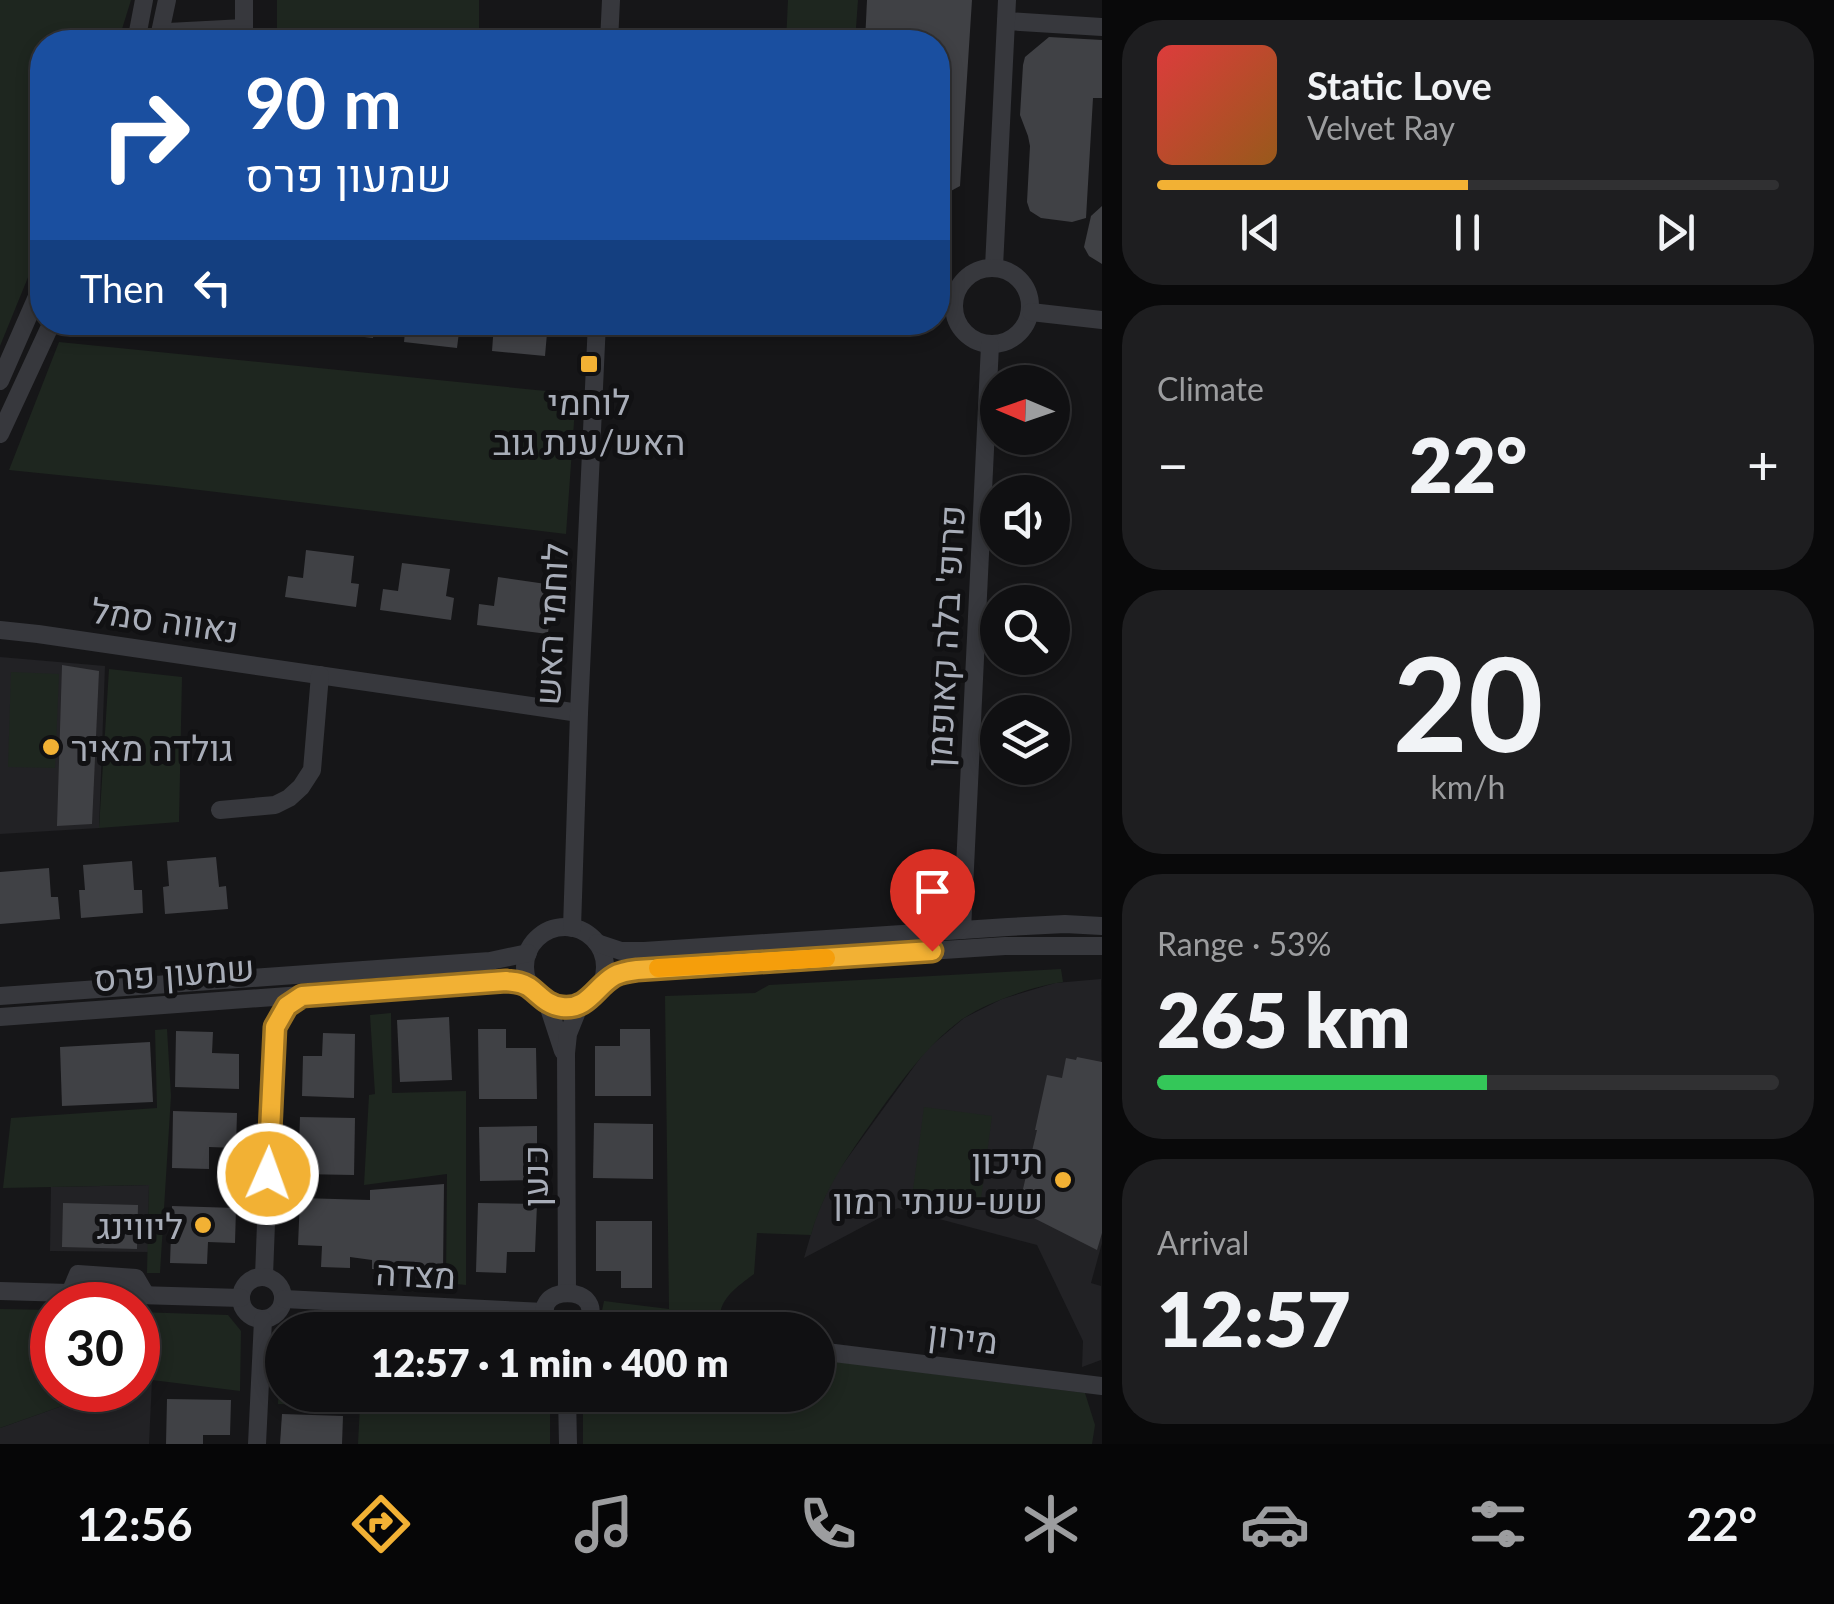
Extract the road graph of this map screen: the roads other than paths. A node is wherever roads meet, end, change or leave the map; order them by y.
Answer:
1 (144, 0) edge
2 (167, 0) edge
3 (244, 0) edge
4 (612, 0) edge
5 (1007, 0) edge
6 (1006, 21) junction
7 (1102, 27) edge
8 (138, 30) edge
9 (161, 30) edge
10 (206, 30) edge
11 (611, 30) edge
12 (994, 268) junction
13 (950, 295) edge
14 (950, 305) edge
15 (30, 312) edge
16 (1030, 312) junction
17 (1102, 320) edge
18 (46, 335) edge
19 (596, 335) edge
20 (990, 345) junction
21 (0, 381) edge
22 (0, 434) edge
23 (0, 630) edge
24 (320, 675) junction
25 (579, 713) junction
26 (220, 810) dead end
27 (1102, 926) edge
28 (572, 928) junction
29 (962, 930) junction
30 (597, 943) junction
31 (1102, 946) edge
32 (528, 953) junction
33 (600, 987) junction
34 (532, 988) junction
35 (0, 996) edge
36 (302, 996) junction
37 (240, 1001) junction
38 (546, 1002) junction
39 (580, 1004) junction
40 (0, 1017) edge
41 (274, 1038) junction
42 (566, 1061) junction
43 (264, 1276) junction
44 (567, 1291) junction
45 (0, 1292) edge
46 (240, 1298) junction
47 (284, 1299) junction
48 (441, 1312) edge
49 (549, 1312) edge
50 (589, 1312) edge
51 (262, 1320) junction
52 (835, 1353) edge
53 (1102, 1386) edge
54 (568, 1412) edge
55 (257, 1444) edge
56 (568, 1444) edge

1 - 8 street
2 - 9 street
3 - 10 street
4 - 11 street
5 - 6 street
6 - 7 street
6 - 12 street
12 - 13 street
12 - 16 street
14 - 20 street
15 - 21 street
16 - 17 street
16 - 20 street
18 - 22 street
19 - 25 street, לוחמי האש
20 - 29 street, פרופ' בלה קאופמן
23 - 24 street, נאווה סמל
24 - 25 street, נאווה סמל
24 - 26 street
25 - 28 street, לוחמי האש
27 - 29 street
28 - 30 street
28 - 32 street
29 - 30 street
30 - 33 street
31 - 33 street
32 - 34 street
32 - 35 street, שמעון פרס
33 - 39 street
34 - 36 street, שמעון פרס
34 - 38 street
36 - 37 street, שמעון פרס
36 - 41 street
37 - 40 street, שמעון פרס
37 - 41 street
38 - 39 street
38 - 42 street, כנען
39 - 42 street, כנען
41 - 43 street
42 - 44 street, כנען
43 - 46 street
43 - 47 street
44 - 49 street
44 - 50 street
45 - 46 street
46 - 51 street
47 - 48 street, מצדה
47 - 51 street
51 - 55 street
52 - 53 street, מירון
54 - 56 street

